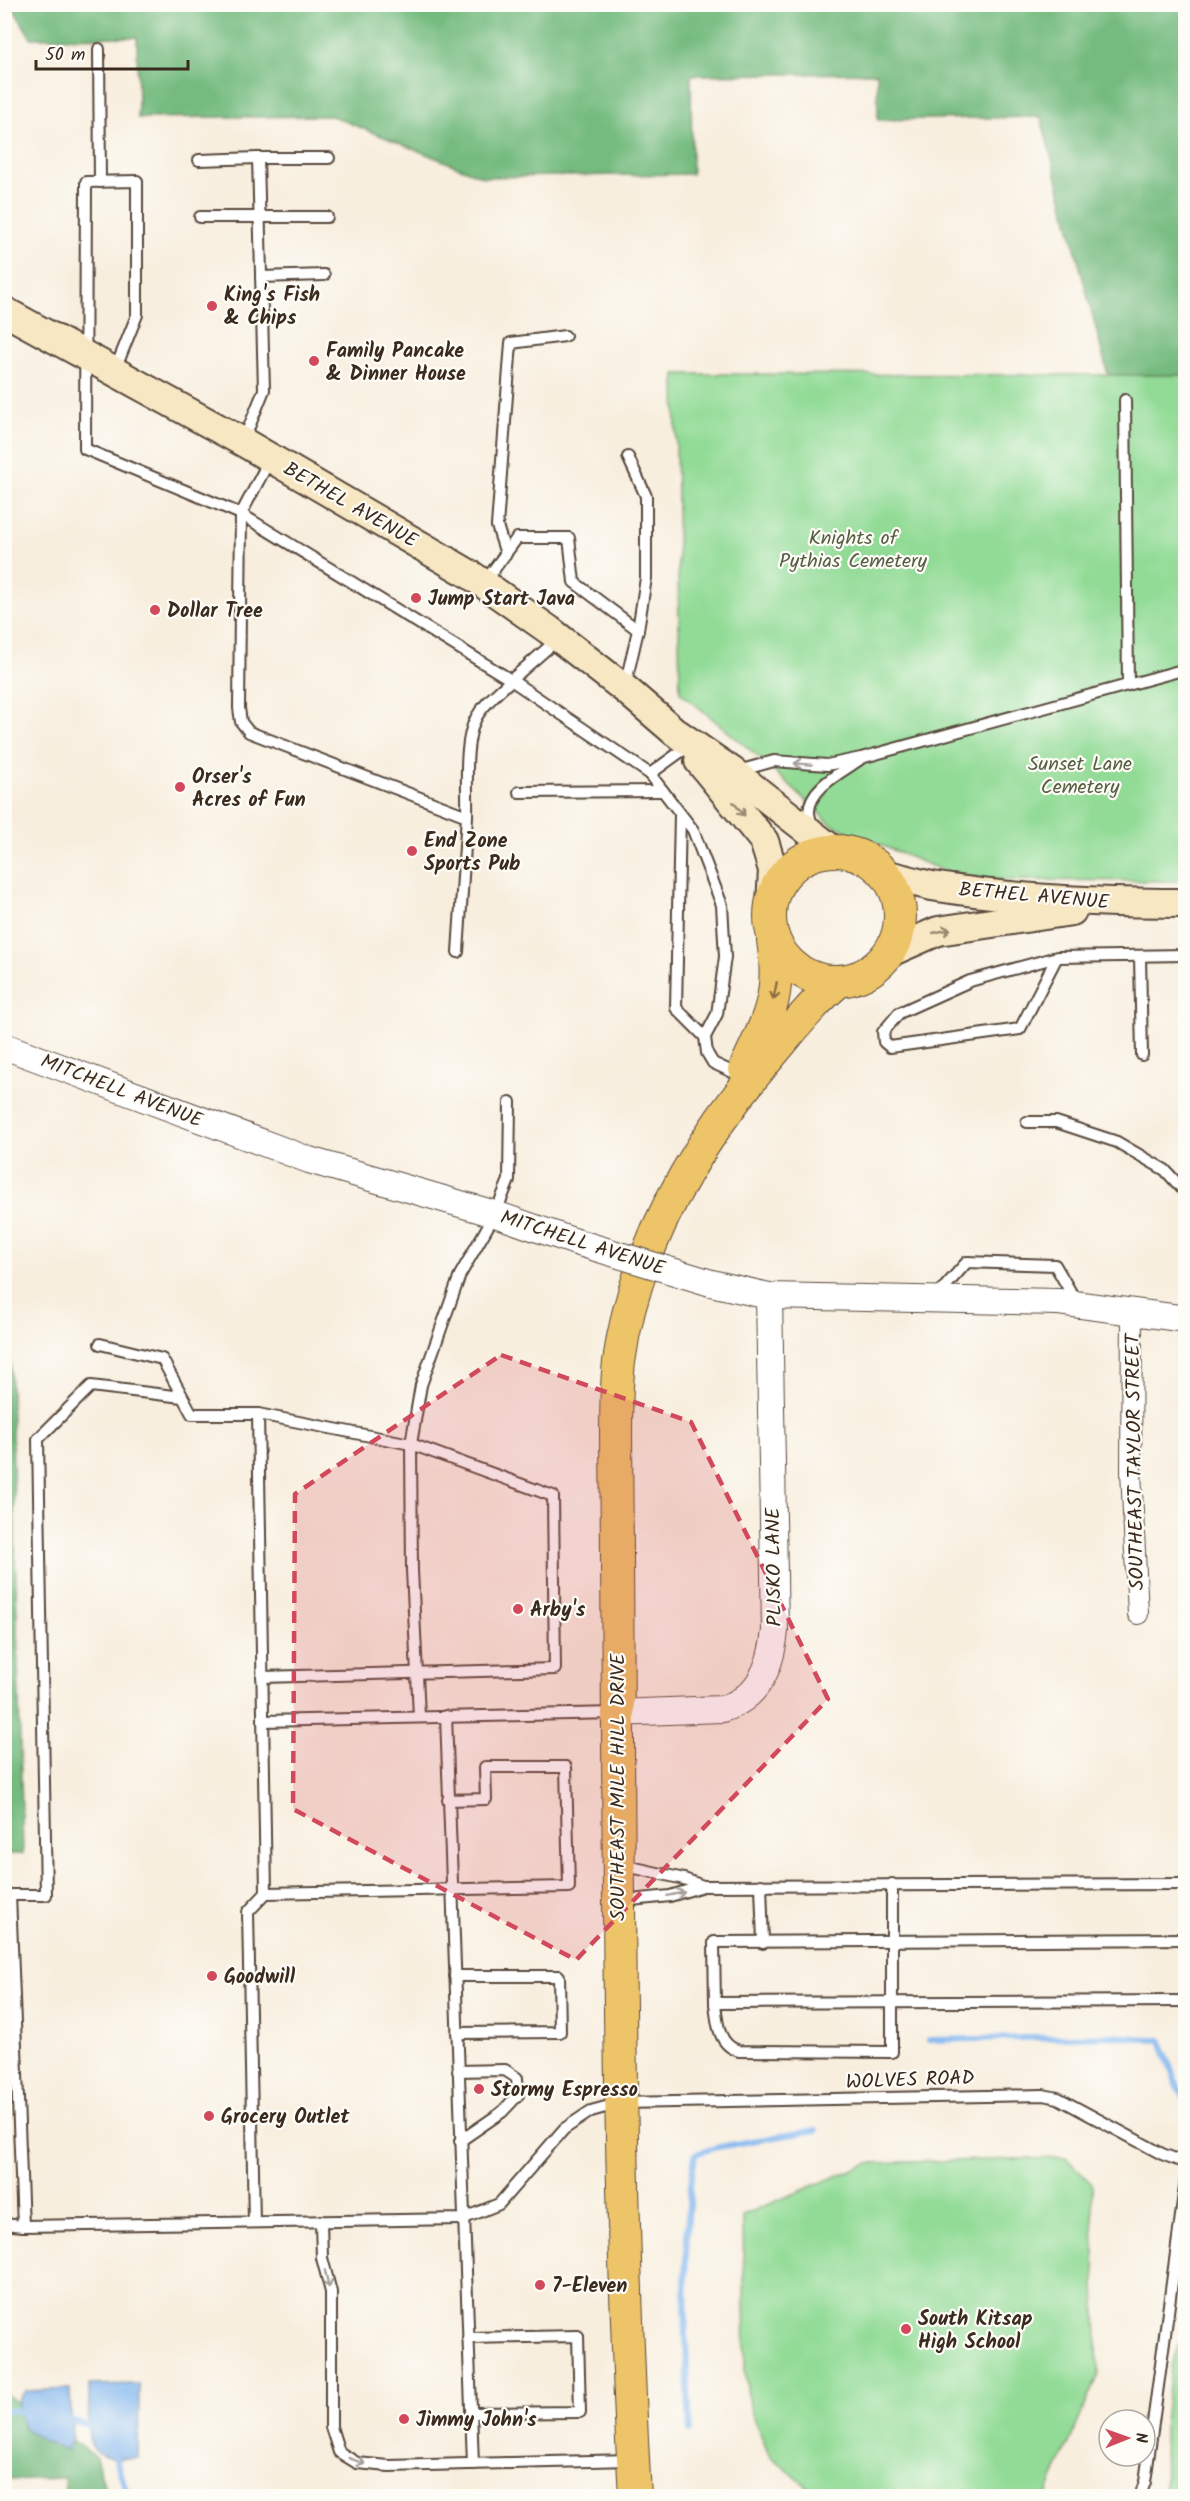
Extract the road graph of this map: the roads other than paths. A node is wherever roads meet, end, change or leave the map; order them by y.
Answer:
1 (99, 49) dead end
2 (258, 158) junction
3 (329, 158) dead end
4 (199, 160) dead end
5 (100, 182) junction
6 (200, 217) dead end
7 (260, 217) junction
8 (327, 217) dead end
9 (324, 275) dead end
10 (261, 277) junction
11 (4, 311) edge
12 (565, 336) dead end
13 (87, 355) junction
14 (115, 370) junction
15 (1125, 400) dead end
16 (243, 442) junction
17 (628, 457) dead end
18 (270, 458) junction
19 (241, 514) junction
20 (506, 554) junction
21 (484, 583) junction
22 (638, 630) junction
23 (559, 638) junction
24 (1185, 669) edge
25 (511, 680) junction
26 (1128, 685) junction
27 (625, 689) junction
28 (681, 740) junction
29 (861, 758) junction
30 (733, 772) junction
31 (650, 774) junction
32 (663, 791) junction
33 (519, 792) dead end
34 (680, 814) junction
35 (467, 816) junction
36 (824, 843) junction
37 (884, 874) junction
38 (1129, 903) junction
39 (1185, 903) edge
40 (772, 918) junction
41 (458, 952) dead end
42 (888, 953) junction
43 (1185, 955) edge
44 (1140, 956) junction
45 (1057, 957) junction
46 (839, 981) junction
47 (705, 1037) junction
48 (4, 1046) edge
49 (1142, 1055) dead end
50 (736, 1090) junction
51 (510, 1102) dead end
52 (1027, 1122) dead end
53 (1185, 1193) edge
54 (495, 1214) junction
55 (769, 1296) junction
56 (934, 1300) junction
57 (1078, 1304) junction
58 (1132, 1310) junction
59 (1185, 1319) edge
60 (100, 1344) dead end
61 (182, 1397) junction
62 (258, 1414) junction
63 (411, 1444) junction
64 (1138, 1614) dead end
65 (416, 1672) junction
66 (262, 1677) junction
67 (616, 1713) junction
68 (419, 1716) junction
69 (446, 1716) junction
70 (263, 1721) junction
71 (448, 1800) junction
72 (617, 1864) junction
73 (892, 1884) junction
74 (1185, 1884) edge
75 (761, 1885) junction
76 (703, 1886) junction
77 (452, 1889) junction
78 (266, 1893) junction
79 (618, 1901) junction
80 (1185, 1939) edge
81 (893, 1942) junction
82 (763, 1943) junction
83 (454, 1976) junction
84 (1185, 2001) edge
85 (715, 2003) junction
86 (892, 2003) junction
87 (457, 2033) junction
88 (458, 2071) junction
89 (620, 2103) junction
90 (460, 2141) junction
91 (1185, 2163) edge
92 (1185, 2179) edge
93 (462, 2219) junction
94 (321, 2221) junction
95 (254, 2222) junction
96 (4, 2224) edge
97 (23, 2226) junction
98 (468, 2338) junction
99 (471, 2413) junction
100 (633, 2460) junction
101 (473, 2464) junction
102 (635, 2496) edge
103 (1140, 2496) edge

1 - 5 lane
2 - 3 lane
2 - 4 lane
2 - 7 lane
5 - 13 lane
5 - 14 lane
6 - 7 lane
7 - 8 lane
7 - 10 lane
9 - 10 lane
10 - 16 lane
11 - 13 main road, BETHEL AVENUE
12 - 20 lane
13 - 14 main road, BETHEL AVENUE
13 - 19 lane
14 - 16 main road, BETHEL AVENUE
15 - 26 lane
16 - 18 main road, BETHEL AVENUE
17 - 22 lane
18 - 19 lane
18 - 21 main road, BETHEL AVENUE
19 - 25 lane
19 - 35 lane
20 - 21 lane
20 - 22 lane
21 - 23 main road, BETHEL AVENUE
22 - 27 lane
23 - 25 lane
23 - 27 main road, BETHEL AVENUE
24 - 26 lane
25 - 31 lane
25 - 35 lane
26 - 29 lane
27 - 28 main road, BETHEL AVENUE
28 - 30 main road, BETHEL AVENUE
28 - 31 lane
28 -> 40 main road, BETHEL AVENUE
29 -> 30 lane
29 - 36 lane
30 - 36 main road, BETHEL AVENUE
31 - 32 lane
32 - 33 lane
32 - 34 lane
34 - 47 lane
34 - 47 lane
35 - 41 lane
36 - 37 main road
36 - 40 main road
37 - 38 main road, BETHEL AVENUE
37 - 42 main road
38 - 39 main road, BETHEL AVENUE
42 -> 38 main road
40 - 46 main road
40 -> 50 main road, SOUTHEAST MILE HILL DRIVE
42 - 46 main road
43 - 44 lane
44 - 45 lane
44 - 49 lane
45 - 45 lane
46 - 50 main road, SOUTHEAST MILE HILL DRIVE
47 - 50 lane
48 - 54 street, MITCHELL AVENUE
50 - 67 main road, SOUTHEAST MILE HILL DRIVE
51 - 54 lane
52 - 53 lane
54 - 55 street, MITCHELL AVENUE, bridge
54 - 63 lane
55 - 56 street, MITCHELL AVENUE
55 - 67 street, PLISKO LANE
56 - 57 street, MITCHELL AVENUE
56 - 57 lane
57 - 58 street, MITCHELL AVENUE
58 - 59 street, MITCHELL AVENUE
58 - 64 street, SOUTHEAST TAYLOR STREET
60 - 61 lane
61 - 62 lane
61 - 97 lane
62 - 63 lane
62 - 66 lane
63 - 65 lane
63 - 65 lane
65 - 66 lane
65 - 68 lane
66 - 70 lane
67 - 69 lane
67 - 72 main road, SOUTHEAST MILE HILL DRIVE
68 - 69 lane
68 - 70 lane
69 - 71 lane
70 - 78 lane
71 - 77 lane
71 - 77 lane
72 - 76 lane
72 - 79 main road, SOUTHEAST MILE HILL DRIVE
73 - 74 lane
73 - 75 lane
73 - 81 lane
75 - 76 lane
75 - 82 lane
79 -> 76 lane
77 - 78 lane
77 - 83 lane
78 - 95 lane
79 - 89 main road, SOUTHEAST MILE HILL DRIVE
80 - 81 lane
81 - 82 lane
81 - 86 lane
82 - 85 lane
83 - 87 lane
83 - 87 lane
84 - 86 lane
85 - 86 lane
85 - 86 lane
87 - 88 lane
88 - 90 lane
88 - 90 lane
89 - 91 lane, WOLVES ROAD
89 - 93 lane, WOLVES ROAD
89 - 100 main road, SOUTHEAST MILE HILL DRIVE
90 - 93 lane
92 - 103 lane
93 - 94 lane
93 - 98 lane
94 - 95 lane
94 -> 101 lane
95 - 97 lane
96 - 97 lane
98 - 99 lane
98 - 99 lane
99 - 101 lane
100 - 101 lane
100 - 102 main road, SOUTHEAST MILE HILL DRIVE

